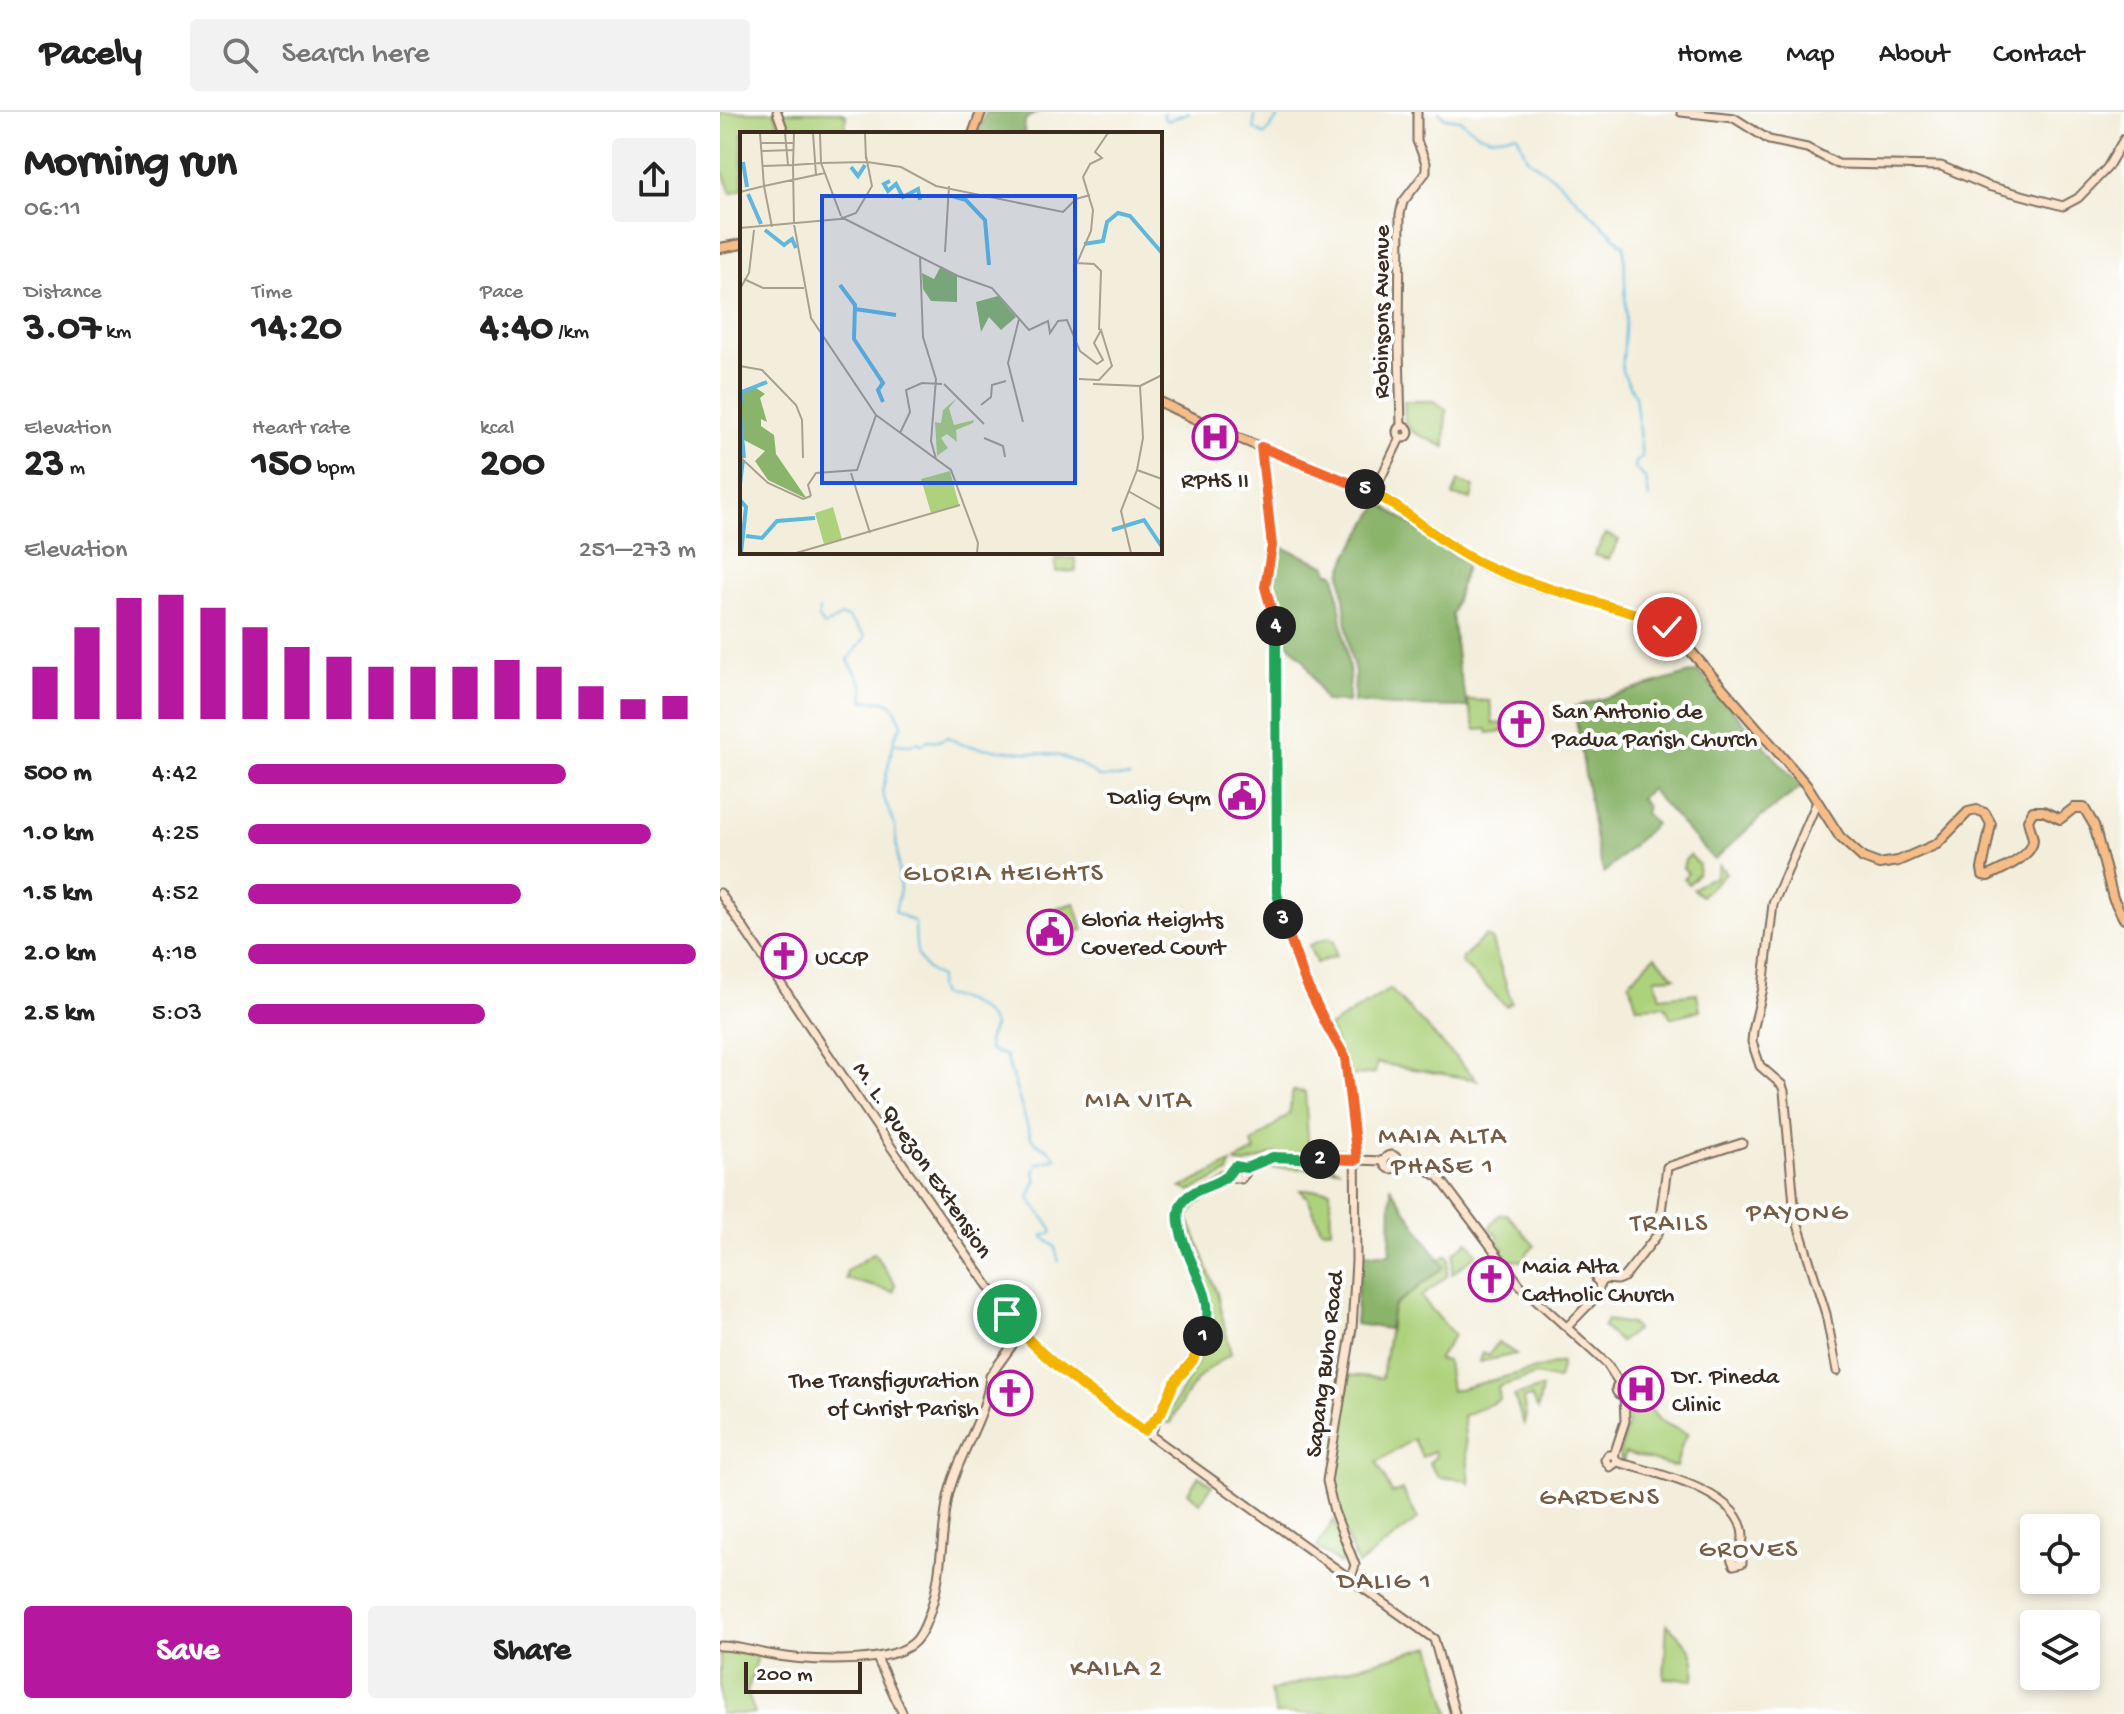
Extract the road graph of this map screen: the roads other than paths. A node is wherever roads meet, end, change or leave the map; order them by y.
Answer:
1 (777, 112) edge
2 (981, 112) edge
3 (1417, 112) edge
4 (1681, 112) edge
5 (784, 132) edge
6 (974, 132) edge
7 (2124, 139) edge
8 (740, 244) edge
9 (720, 248) edge
10 (1162, 403) edge
11 (1261, 447) junction
12 (1378, 484) junction
13 (1368, 490) junction
14 (1380, 496) junction
15 (1817, 802) junction
16 (720, 893) edge
17 (2124, 919) edge
18 (1742, 1143) dead end
19 (1357, 1160) junction
20 (1567, 1327) junction
21 (1021, 1333) junction
22 (1837, 1371) dead end
23 (1147, 1433) junction
24 (1739, 1555) dead end
25 (1351, 1578) junction
26 (720, 1646) edge
27 (877, 1658) junction
28 (903, 1714) edge
29 (1455, 1714) edge

1 - 5 street
2 - 6 main road
3 - 12 street, Robinsons Avenue
4 - 7 street
8 - 9 main road
10 - 11 main road
11 - 13 main road
11 - 19 street, Sapang Buho Road
12 - 13 street
12 - 14 street
13 - 14 main road
14 - 15 main road
15 - 17 main road
15 - 22 street
16 - 21 street, M. L. Quezon Extension
18 - 20 street
19 - 20 street
19 - 23 street
19 - 25 street, Sapang Buho Road
20 - 24 street
21 - 23 street, M. L. Quezon Extension
21 - 27 street
23 - 25 street, M. L. Quezon Extension
25 - 29 street, M. L. Quezon Extension
26 - 27 street
27 - 28 street

